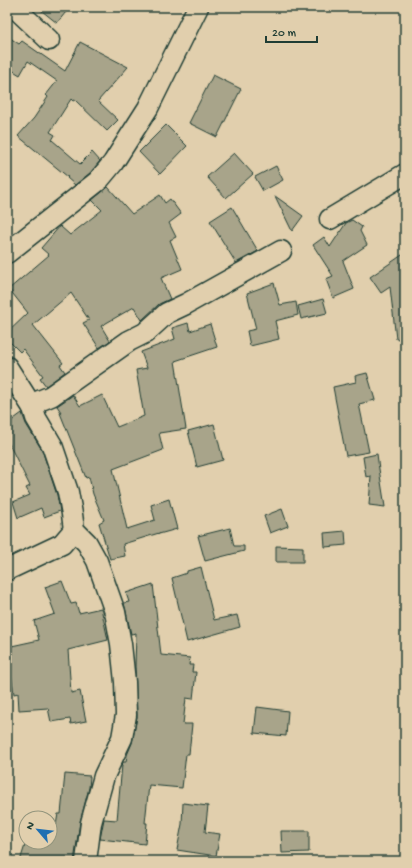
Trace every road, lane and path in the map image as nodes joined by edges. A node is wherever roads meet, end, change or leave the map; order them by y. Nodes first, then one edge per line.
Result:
1 (14, 7) edge
2 (198, 7) edge
3 (49, 40) dead end
4 (405, 174) edge
5 (330, 220) dead end
6 (281, 251) dead end
7 (7, 253) edge
8 (7, 367) edge
9 (33, 408) junction
10 (74, 530) junction
11 (7, 570) edge
12 (86, 861) edge

1 - 3 street
2 - 7 street
4 - 5 street
6 - 9 street
8 - 9 street
9 - 10 street
10 - 11 street
10 - 12 street

